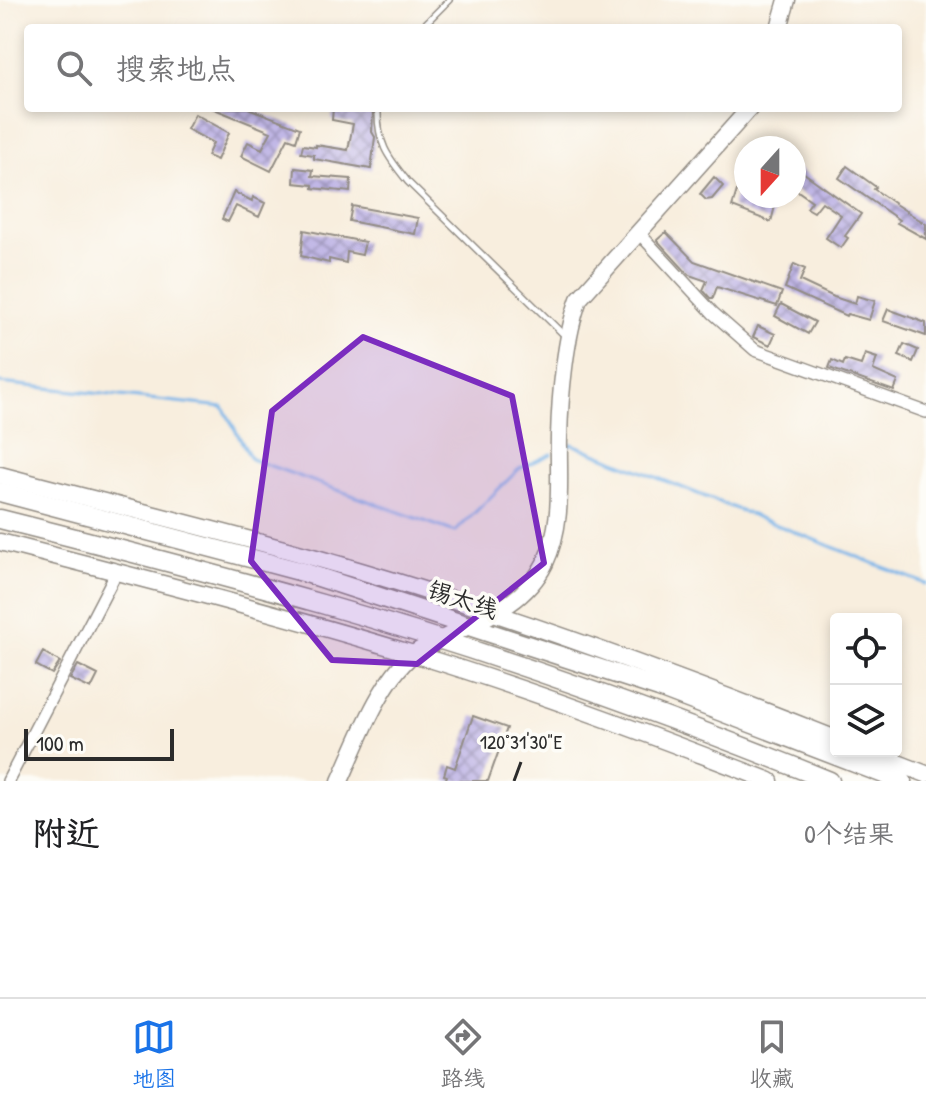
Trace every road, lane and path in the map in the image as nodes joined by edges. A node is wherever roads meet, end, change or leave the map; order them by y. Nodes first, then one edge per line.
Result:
1 (449, 0) edge
2 (787, 0) edge
3 (425, 24) edge
4 (780, 24) edge
5 (378, 112) edge
6 (746, 112) edge
7 (639, 233) junction
8 (568, 338) junction
9 (926, 412) edge
10 (0, 475) edge
11 (0, 492) edge
12 (0, 519) edge
13 (0, 542) edge
14 (117, 571) junction
15 (496, 614) junction
16 (468, 625) junction
17 (438, 640) junction
18 (413, 654) junction
19 (830, 737) edge
20 (882, 757) edge
21 (926, 774) edge
22 (8, 781) edge
23 (340, 781) edge
24 (770, 781) edge
25 (830, 781) edge
26 (902, 781) edge

1 - 3 lane
2 - 4 main road
5 - 8 lane
6 - 7 main road
7 - 8 main road
7 - 9 street
8 - 15 main road
10 - 15 main road
11 - 16 main road, 锡太线
12 - 17 main road, 锡太线
13 - 14 main road
14 - 18 main road
14 - 22 street
15 - 16 main road
15 - 19 main road
16 - 17 main road
16 - 26 main road, 锡太线
17 - 18 main road
17 - 25 main road, 锡太线
18 - 23 main road
18 - 24 main road
20 - 21 main road

